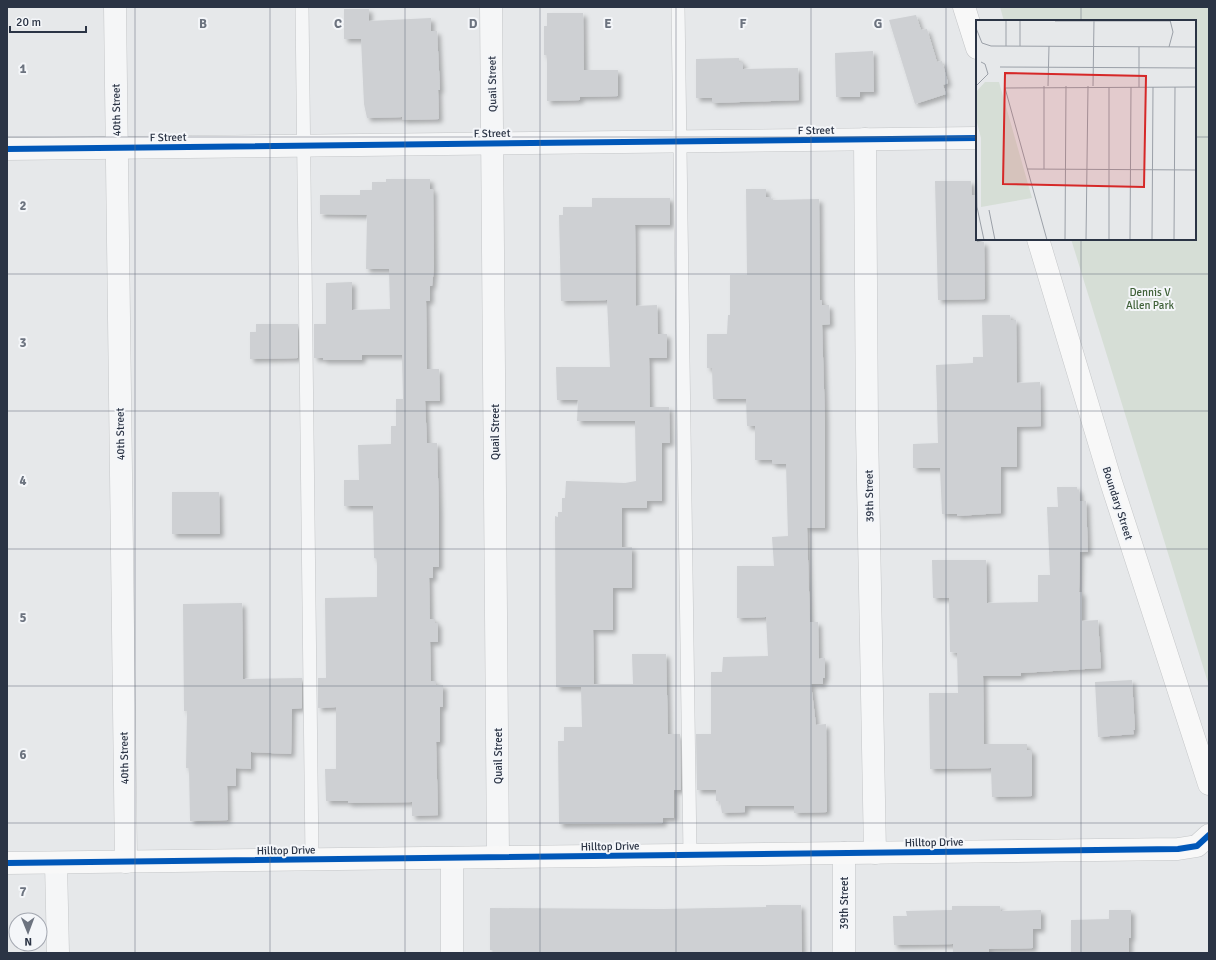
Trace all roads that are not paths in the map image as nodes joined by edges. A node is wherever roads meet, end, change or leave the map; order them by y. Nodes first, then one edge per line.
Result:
1 (115, 7) edge
2 (302, 7) edge
3 (491, 7) edge
4 (678, 7) edge
5 (964, 7) edge
6 (976, 45) edge
7 (976, 138) edge
8 (865, 139) junction
9 (681, 141) junction
10 (492, 143) junction
11 (304, 146) junction
12 (116, 148) junction
13 (7, 149) edge
14 (1038, 240) edge
15 (1207, 774) edge
16 (1209, 835) edge
17 (844, 853) junction
18 (875, 853) junction
19 (690, 855) junction
20 (452, 858) junction
21 (498, 858) junction
22 (312, 860) junction
23 (126, 862) junction
24 (7, 863) edge
25 (56, 863) junction
26 (58, 953) edge
27 (452, 953) edge
28 (844, 953) edge

1 - 12 street, 40th Street
2 - 11 lane
3 - 10 street, Quail Street
4 - 9 lane
5 - 6 street
7 - 8 street, F Street
8 - 9 street, F Street
8 - 18 street, 39th Street
9 - 10 street, F Street
9 - 19 lane
10 - 11 street, F Street
10 - 21 street, Quail Street
11 - 12 street, F Street
11 - 22 lane
12 - 13 street, F Street
12 - 23 street, 40th Street
14 - 15 street, Boundary Street
16 - 18 street, Hilltop Drive
17 - 18 street, Hilltop Drive
17 - 19 street, Hilltop Drive
17 - 28 street, 39th Street
19 - 21 street, Hilltop Drive
20 - 21 street, Hilltop Drive
20 - 22 street, Hilltop Drive
20 - 27 street
22 - 23 street, Hilltop Drive
23 - 25 street, Hilltop Drive
24 - 25 street, Hilltop Drive
25 - 26 street

